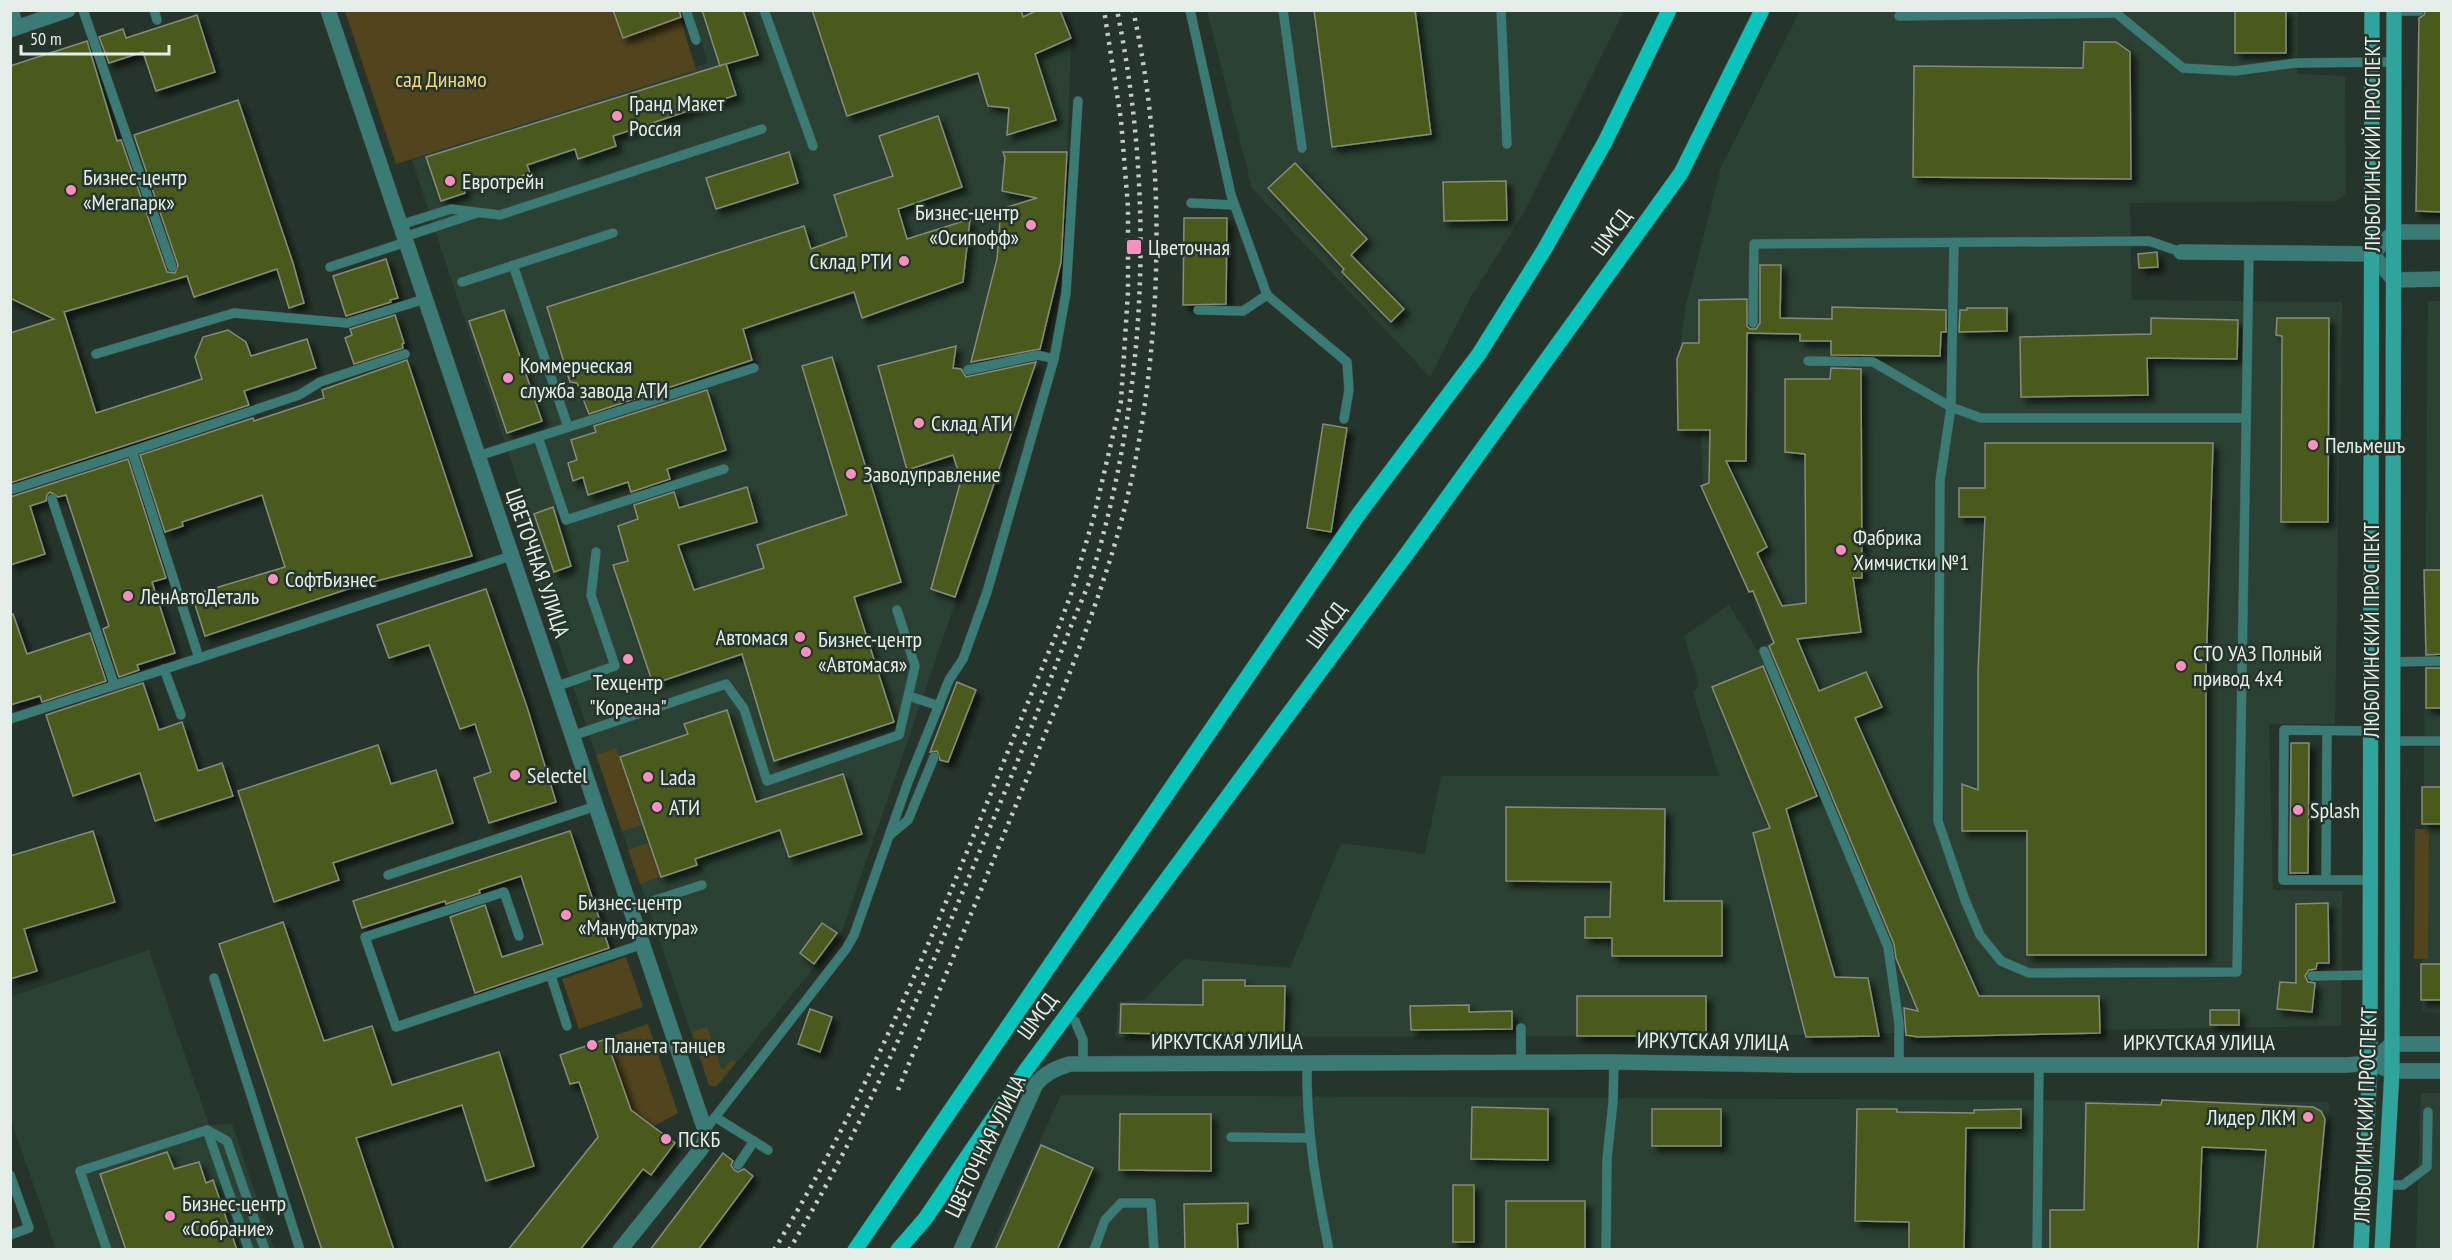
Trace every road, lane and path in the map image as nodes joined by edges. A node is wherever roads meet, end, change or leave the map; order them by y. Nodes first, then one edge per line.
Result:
1 (14, 10) edge
2 (68, 10) edge
3 (83, 10) edge
4 (328, 10) edge
5 (686, 10) edge
6 (764, 10) edge
7 (1190, 10) edge
8 (1283, 10) edge
9 (1501, 10) edge
10 (1669, 10) edge
11 (1762, 10) edge
12 (2372, 10) edge
13 (2394, 11) edge
14 (2419, 11) edge
15 (2116, 12) edge
16 (1899, 15) dead end
17 (15, 28) edge
18 (696, 40) dead end
19 (2372, 62) junction
20 (2394, 62) junction
21 (1078, 101) dead end
22 (762, 129) dead end
23 (1507, 144) dead end
24 (813, 146) dead end
25 (1302, 148) dead end
26 (1191, 203) dead end
27 (1234, 205) junction
28 (2394, 232) junction
29 (2442, 232) edge
30 (613, 233) dead end
31 (404, 235) junction
32 (1954, 243) junction
33 (2181, 252) joint
34 (2249, 252) junction
35 (2372, 254) junction
36 (513, 265) junction
37 (172, 267) dead end
38 (330, 267) dead end
39 (2442, 279) edge
40 (2394, 280) junction
41 (462, 282) dead end
42 (1267, 296) junction
43 (424, 299) junction
44 (1198, 310) dead end
45 (1753, 323) dead end
46 (96, 354) dead end
47 (405, 354) dead end
48 (1054, 358) junction
49 (1808, 362) dead end
50 (754, 368) dead end
51 (968, 370) dead end
52 (1951, 408) junction
53 (2246, 418) junction
54 (1344, 419) dead end
55 (568, 427) junction
56 (538, 437) junction
57 (132, 451) junction
58 (478, 456) junction
59 (724, 469) dead end
60 (10, 490) edge
61 (52, 499) dead end
62 (596, 552) dead end
63 (511, 555) junction
64 (897, 610) dead end
65 (1764, 651) dead end
66 (199, 658) junction
67 (2442, 661) edge
68 (2393, 662) junction
69 (164, 669) junction
70 (114, 684) junction
71 (555, 687) junction
72 (909, 696) junction
73 (939, 706) junction
74 (181, 715) dead end
75 (10, 719) edge
76 (2327, 731) junction
77 (2371, 731) junction
78 (572, 736) junction
79 (2393, 741) junction
80 (2442, 741) edge
81 (934, 757) dead end
82 (596, 806) junction
83 (890, 835) junction
84 (388, 875) dead end
85 (2326, 880) junction
86 (2371, 880) junction
87 (702, 885) dead end
88 (631, 908) junction
89 (519, 936) dead end
90 (643, 944) junction
91 (2370, 975) junction
92 (551, 976) junction
93 (2312, 976) dead end
94 (214, 978) dead end
95 (1075, 1021) dead end
96 (567, 1026) dead end
97 (1521, 1028) dead end
98 (2392, 1044) junction
99 (2442, 1044) edge
100 (1521, 1062) junction
101 (1614, 1062) junction
102 (1306, 1063) junction
103 (2370, 1063) junction
104 (1083, 1064) junction
105 (1899, 1064) junction
106 (2039, 1064) junction
107 (1057, 1067) joint
108 (2392, 1071) junction
109 (2442, 1071) edge
110 (2428, 1112) dead end
111 (716, 1117) junction
112 (207, 1130) junction
113 (705, 1130) junction
114 (1231, 1137) dead end
115 (1309, 1138) junction
116 (754, 1141) junction
117 (768, 1150) dead end
118 (738, 1165) dead end
119 (10, 1174) edge
120 (2386, 1185) junction
121 (10, 1235) edge
122 (107, 1250) edge
123 (249, 1250) edge
124 (265, 1250) edge
125 (300, 1250) edge
126 (620, 1250) edge
127 (855, 1250) edge
128 (898, 1250) edge
129 (961, 1250) edge
130 (1094, 1250) edge
131 (1154, 1250) edge
132 (1329, 1250) edge
133 (1606, 1250) edge
134 (2037, 1250) edge
135 (2361, 1250) edge
136 (2382, 1250) edge

1 - 17 lane
2 - 17 street
3 - 37 lane
4 - 31 street, ЦВЕТОЧНАЯ УЛИЦА
5 - 18 lane
6 - 24 lane
7 - 27 lane
8 - 25 lane
9 - 23 lane
10 - 127 main road, ШМСД
11 - 128 main road, ШМСД
12 - 19 street, ЛЮБОТИНСКИЙ ПРОСПЕКТ
13 - 14 lane
13 - 20 street, ЛЮБОТИНСКИЙ ПРОСПЕКТ
15 - 16 lane
15 - 19 lane
19 - 20 lane
19 - 35 street, ЛЮБОТИНСКИЙ ПРОСПЕКТ
20 - 28 street, ЛЮБОТИНСКИЙ ПРОСПЕКТ
21 - 48 lane
22 - 31 lane
26 - 27 lane
27 - 42 lane
28 - 29 street
28 - 35 street
28 - 40 street, ЛЮБОТИНСКИЙ ПРОСПЕКТ
30 - 36 lane
31 - 38 lane
31 - 43 street, ЦВЕТОЧНАЯ УЛИЦА
32 - 33 lane
32 - 45 lane
32 - 52 lane
33 - 34 street
34 - 35 street
34 - 53 lane
35 - 40 street
35 - 77 street, ЛЮБОТИНСКИЙ ПРОСПЕКТ
36 - 41 lane
36 - 55 lane
39 - 40 street
40 - 68 street, ЛЮБОТИНСКИЙ ПРОСПЕКТ
42 - 44 lane
42 - 54 lane
43 - 46 lane
43 - 58 street, ЦВЕТОЧНАЯ УЛИЦА
47 - 57 lane
48 - 51 lane
48 - 73 lane
49 - 52 lane
50 - 55 lane
52 - 53 lane
52 - 53 lane
55 - 56 lane
56 - 58 lane
56 - 59 lane
57 - 60 lane
57 - 66 lane
58 - 63 street, ЦВЕТОЧНАЯ УЛИЦА
61 - 70 lane
62 - 71 lane
63 - 66 lane
63 - 71 street, ЦВЕТОЧНАЯ УЛИЦА
64 - 72 lane
65 - 105 lane
66 - 69 lane
67 - 68 lane
68 - 79 street, ЛЮБОТИНСКИЙ ПРОСПЕКТ
69 - 70 lane
69 - 74 lane
70 - 75 lane
71 - 78 street, ЦВЕТОЧНАЯ УЛИЦА
72 - 73 lane
72 - 78 lane
73 - 83 lane
76 - 77 lane
76 - 85 lane
76 - 85 lane
77 - 86 street, ЛЮБОТИНСКИЙ ПРОСПЕКТ
78 - 82 street, ЦВЕТОЧНАЯ УЛИЦА
79 - 80 lane
79 - 98 street, ЛЮБОТИНСКИЙ ПРОСПЕКТ
81 - 83 lane
82 - 84 lane
82 - 88 street, ЦВЕТОЧНАЯ УЛИЦА
83 - 111 lane
85 - 86 lane
86 - 91 street, ЛЮБОТИНСКИЙ ПРОСПЕКТ
87 - 88 lane
88 - 90 street, ЦВЕТОЧНАЯ УЛИЦА
89 - 92 lane
90 - 92 lane
90 - 113 street, ЦВЕТОЧНАЯ УЛИЦА
91 - 93 lane
91 - 103 street, ЛЮБОТИНСКИЙ ПРОСПЕКТ
92 - 96 lane
94 - 125 lane
95 - 104 lane
97 - 100 lane
98 - 99 street
98 - 103 street
98 - 108 street, ЛЮБОТИНСКИЙ ПРОСПЕКТ
100 - 101 street, ИРКУТСКАЯ УЛИЦА
100 - 102 street, ИРКУТСКАЯ УЛИЦА
101 - 105 street, ИРКУТСКАЯ УЛИЦА
101 - 133 lane
102 - 104 street, ИРКУТСКАЯ УЛИЦА
102 - 115 lane
103 - 106 street, ИРКУТСКАЯ УЛИЦА
103 - 108 street, ИРКУТСКАЯ УЛИЦА
103 - 135 street, ЛЮБОТИНСКИЙ ПРОСПЕКТ
104 - 107 street, ИРКУТСКАЯ УЛИЦА
105 - 106 street, ИРКУТСКАЯ УЛИЦА
106 - 134 lane
107 - 129 street, ЦВЕТОЧНАЯ УЛИЦА
108 - 109 street, ИРКУТСКАЯ УЛИЦА
108 - 120 street, ЛЮБОТИНСКИЙ ПРОСПЕКТ
110 - 120 lane
111 - 113 lane
111 - 116 lane
112 - 122 lane
112 - 123 lane
112 - 124 lane
113 - 126 street
114 - 115 lane
115 - 132 lane
116 - 117 lane
116 - 118 lane
119 - 121 lane
120 - 136 street, ЛЮБОТИНСКИЙ ПРОСПЕКТ
130 - 131 lane

